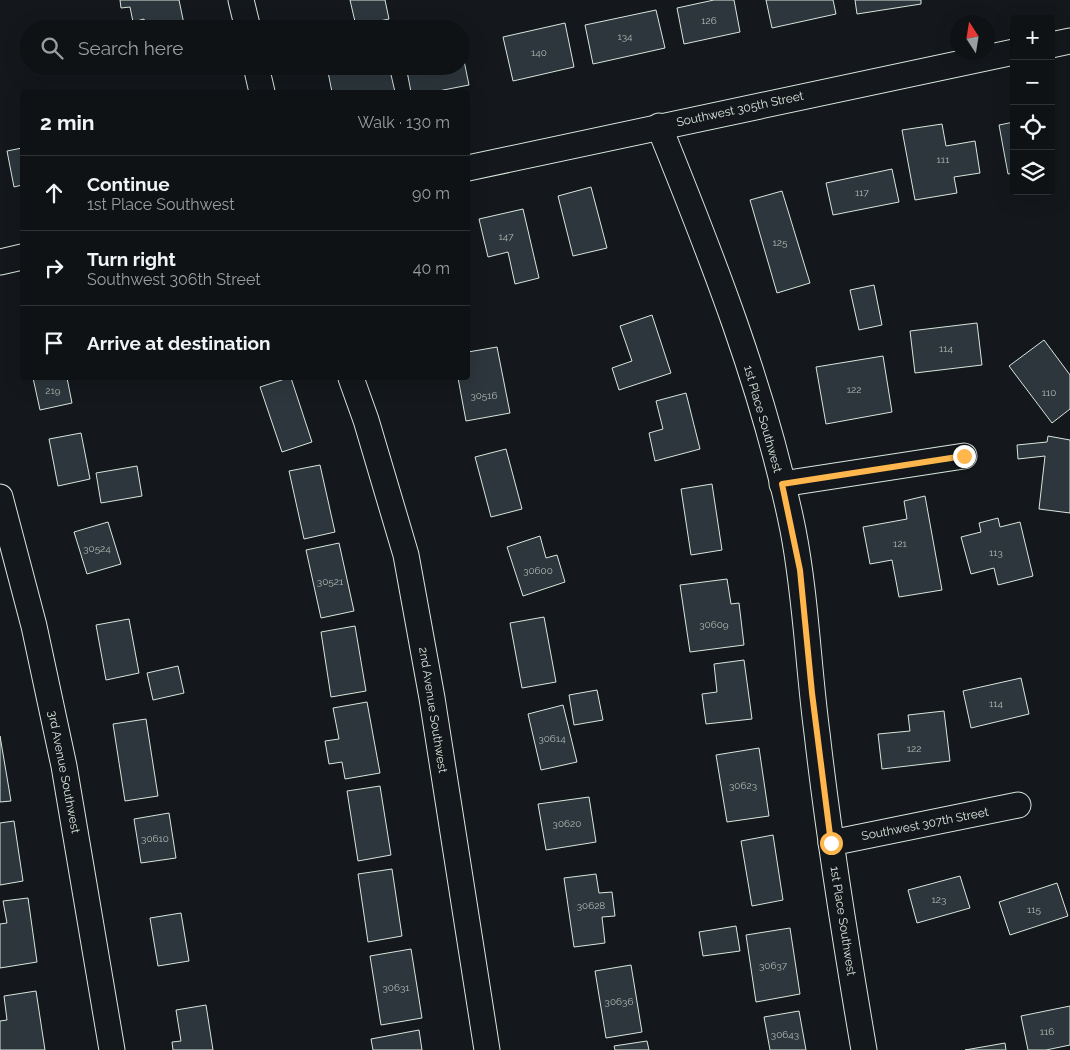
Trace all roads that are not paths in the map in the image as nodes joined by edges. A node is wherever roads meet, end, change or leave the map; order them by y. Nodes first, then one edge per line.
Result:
1 (241, 0) edge
2 (246, 20) edge
3 (1070, 41) edge
4 (1055, 44) edge
5 (1010, 53) edge
6 (258, 75) edge
7 (262, 90) edge
8 (660, 126) junction
9 (470, 168) edge
10 (20, 257) edge
11 (0, 262) edge
12 (352, 380) edge
13 (964, 456) dead end
14 (782, 484) junction
15 (0, 497) edge
16 (1018, 805) dead end
17 (831, 843) junction
18 (112, 1050) edge
19 (487, 1050) edge
20 (864, 1050) edge

1 - 2 street
3 - 4 street
5 - 8 street, Southwest 305th Street
6 - 7 street
8 - 9 street, Southwest 305th Street
8 - 14 street, 1st Place Southwest
10 - 11 street
12 - 19 street, 2nd Avenue Southwest
13 - 14 street
14 - 17 street, 1st Place Southwest
15 - 18 street, 3rd Avenue Southwest
16 - 17 street, Southwest 307th Street
17 - 20 street, 1st Place Southwest

